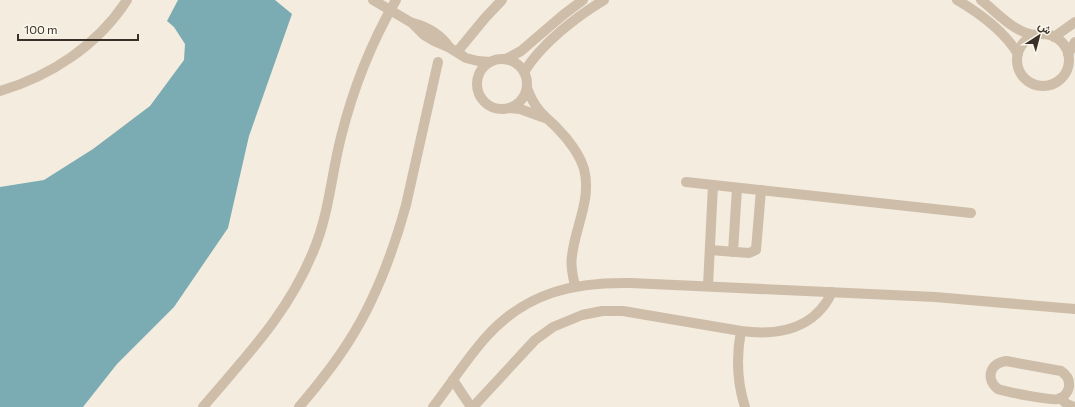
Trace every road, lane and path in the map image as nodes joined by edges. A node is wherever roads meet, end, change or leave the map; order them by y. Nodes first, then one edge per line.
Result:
1 (127, 0) edge
2 (373, 0) edge
3 (396, 0) edge
4 (502, 0) edge
5 (583, 0) edge
6 (604, 0) edge
7 (958, 0) edge
8 (981, 0) edge
9 (390, 10) junction
10 (1075, 22) edge
11 (1037, 35) junction
12 (1054, 37) junction
13 (1075, 42) edge
14 (454, 50) junction
15 (1018, 54) junction
16 (1068, 54) junction
17 (466, 58) junction
18 (506, 59) junction
19 (438, 62) dead end
20 (490, 62) junction
21 (524, 72) junction
22 (477, 80) junction
23 (527, 88) junction
24 (0, 91) edge
25 (509, 108) junction
26 (547, 119) junction
27 (686, 182) dead end
28 (712, 185) junction
29 (737, 188) junction
30 (761, 190) junction
31 (971, 213) dead end
32 (710, 250) junction
33 (733, 252) junction
34 (575, 286) junction
35 (708, 286) junction
36 (832, 292) junction
37 (1075, 309) edge
38 (740, 331) junction
39 (454, 380) junction
40 (1060, 398) junction
41 (203, 407) edge
42 (299, 407) edge
43 (433, 407) edge
44 (472, 407) edge
45 (745, 407) edge
46 (1074, 407) edge

1 - 24 street
2 - 9 street
3 - 9 street
4 - 14 street
5 - 18 street
6 - 21 street
7 - 15 street
8 - 11 street
9 - 14 street
9 - 41 street
10 - 12 street
11 - 12 street
11 - 15 street
12 - 16 street
13 - 16 street
14 - 17 street
15 - 16 street
17 - 20 street
17 - 22 street
18 - 20 street
18 - 21 street
19 - 42 street
20 - 22 street
21 - 23 street
22 - 25 street
23 - 25 street
23 - 26 street
25 - 26 street
26 - 34 street
27 - 28 street
28 - 29 street
28 - 32 street
29 - 30 street
29 - 33 street
30 - 31 street
30 - 33 street
32 - 33 street
32 - 35 street
34 - 35 street
34 - 39 street
35 - 36 street
36 - 37 street
36 - 38 street
38 - 44 street
38 - 45 street
39 - 43 street
39 - 44 street
40 - 40 street
40 - 46 street

